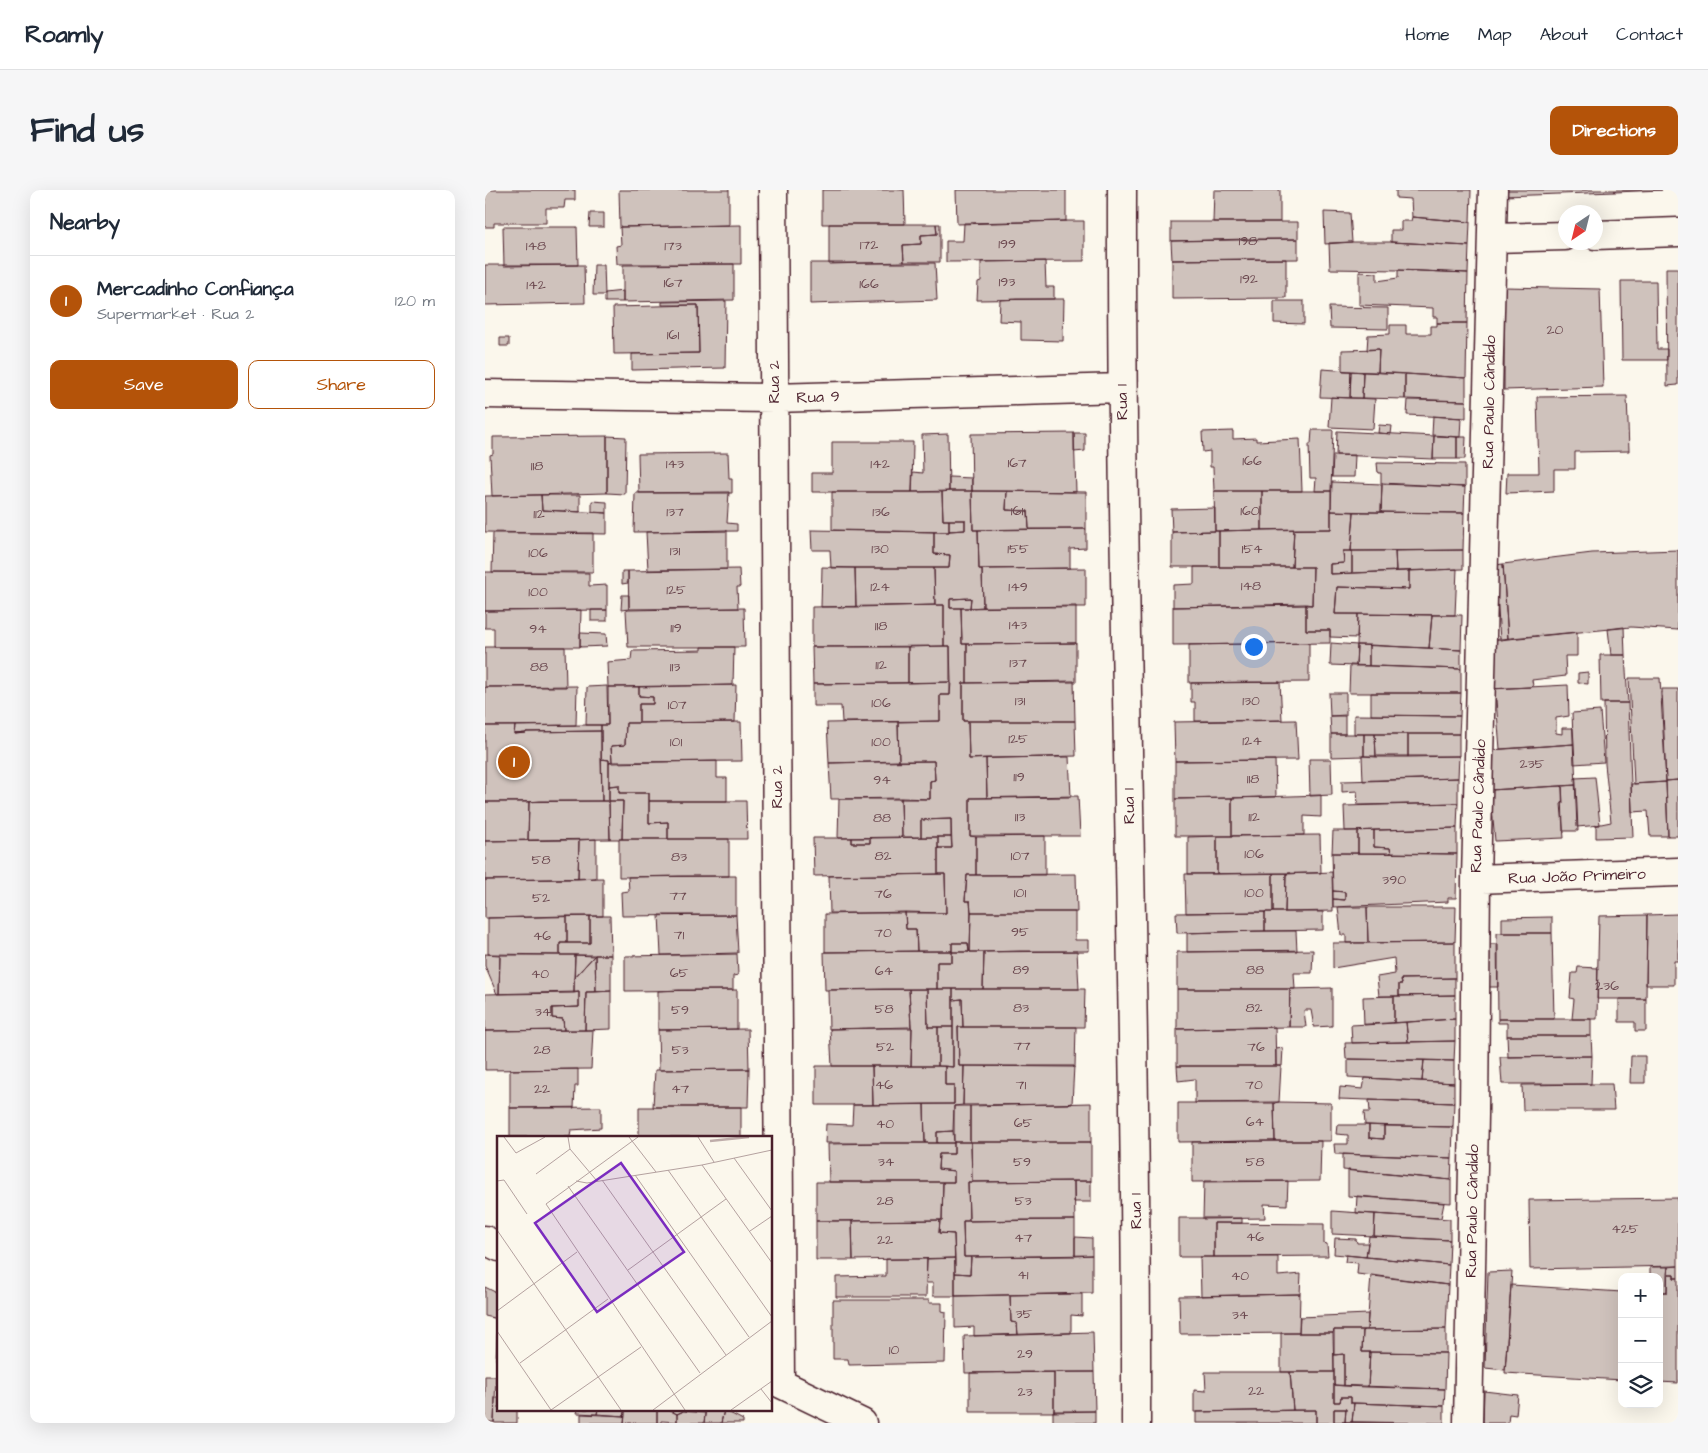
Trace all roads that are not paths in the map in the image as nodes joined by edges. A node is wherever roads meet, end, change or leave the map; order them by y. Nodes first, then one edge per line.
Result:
1 (773, 190) edge
2 (1123, 190) edge
3 (1493, 190) edge
4 (1678, 232) edge
5 (1603, 235) edge
6 (1558, 236) edge
7 (1493, 238) junction
8 (1122, 388) junction
9 (485, 394) edge
10 (775, 398) junction
11 (1678, 872) edge
12 (1476, 880) junction
13 (485, 1240) edge
14 (497, 1246) edge
15 (776, 1381) edge
16 (837, 1417) edge
17 (861, 1423) edge
18 (1136, 1423) edge
19 (1468, 1423) edge

1 - 10 street, Rua 2
2 - 8 street, Rua 1
3 - 7 street, Rua Paulo Cândido
4 - 5 street
6 - 7 street
7 - 12 street, Rua Paulo Cândido
8 - 10 street, Rua 9
8 - 18 street, Rua 1
9 - 10 street, Rua 9
10 - 15 street, Rua 2
11 - 12 street, Rua João Primeiro
12 - 19 street, Rua Paulo Cândido
13 - 14 street
15 - 16 street
16 - 17 street

